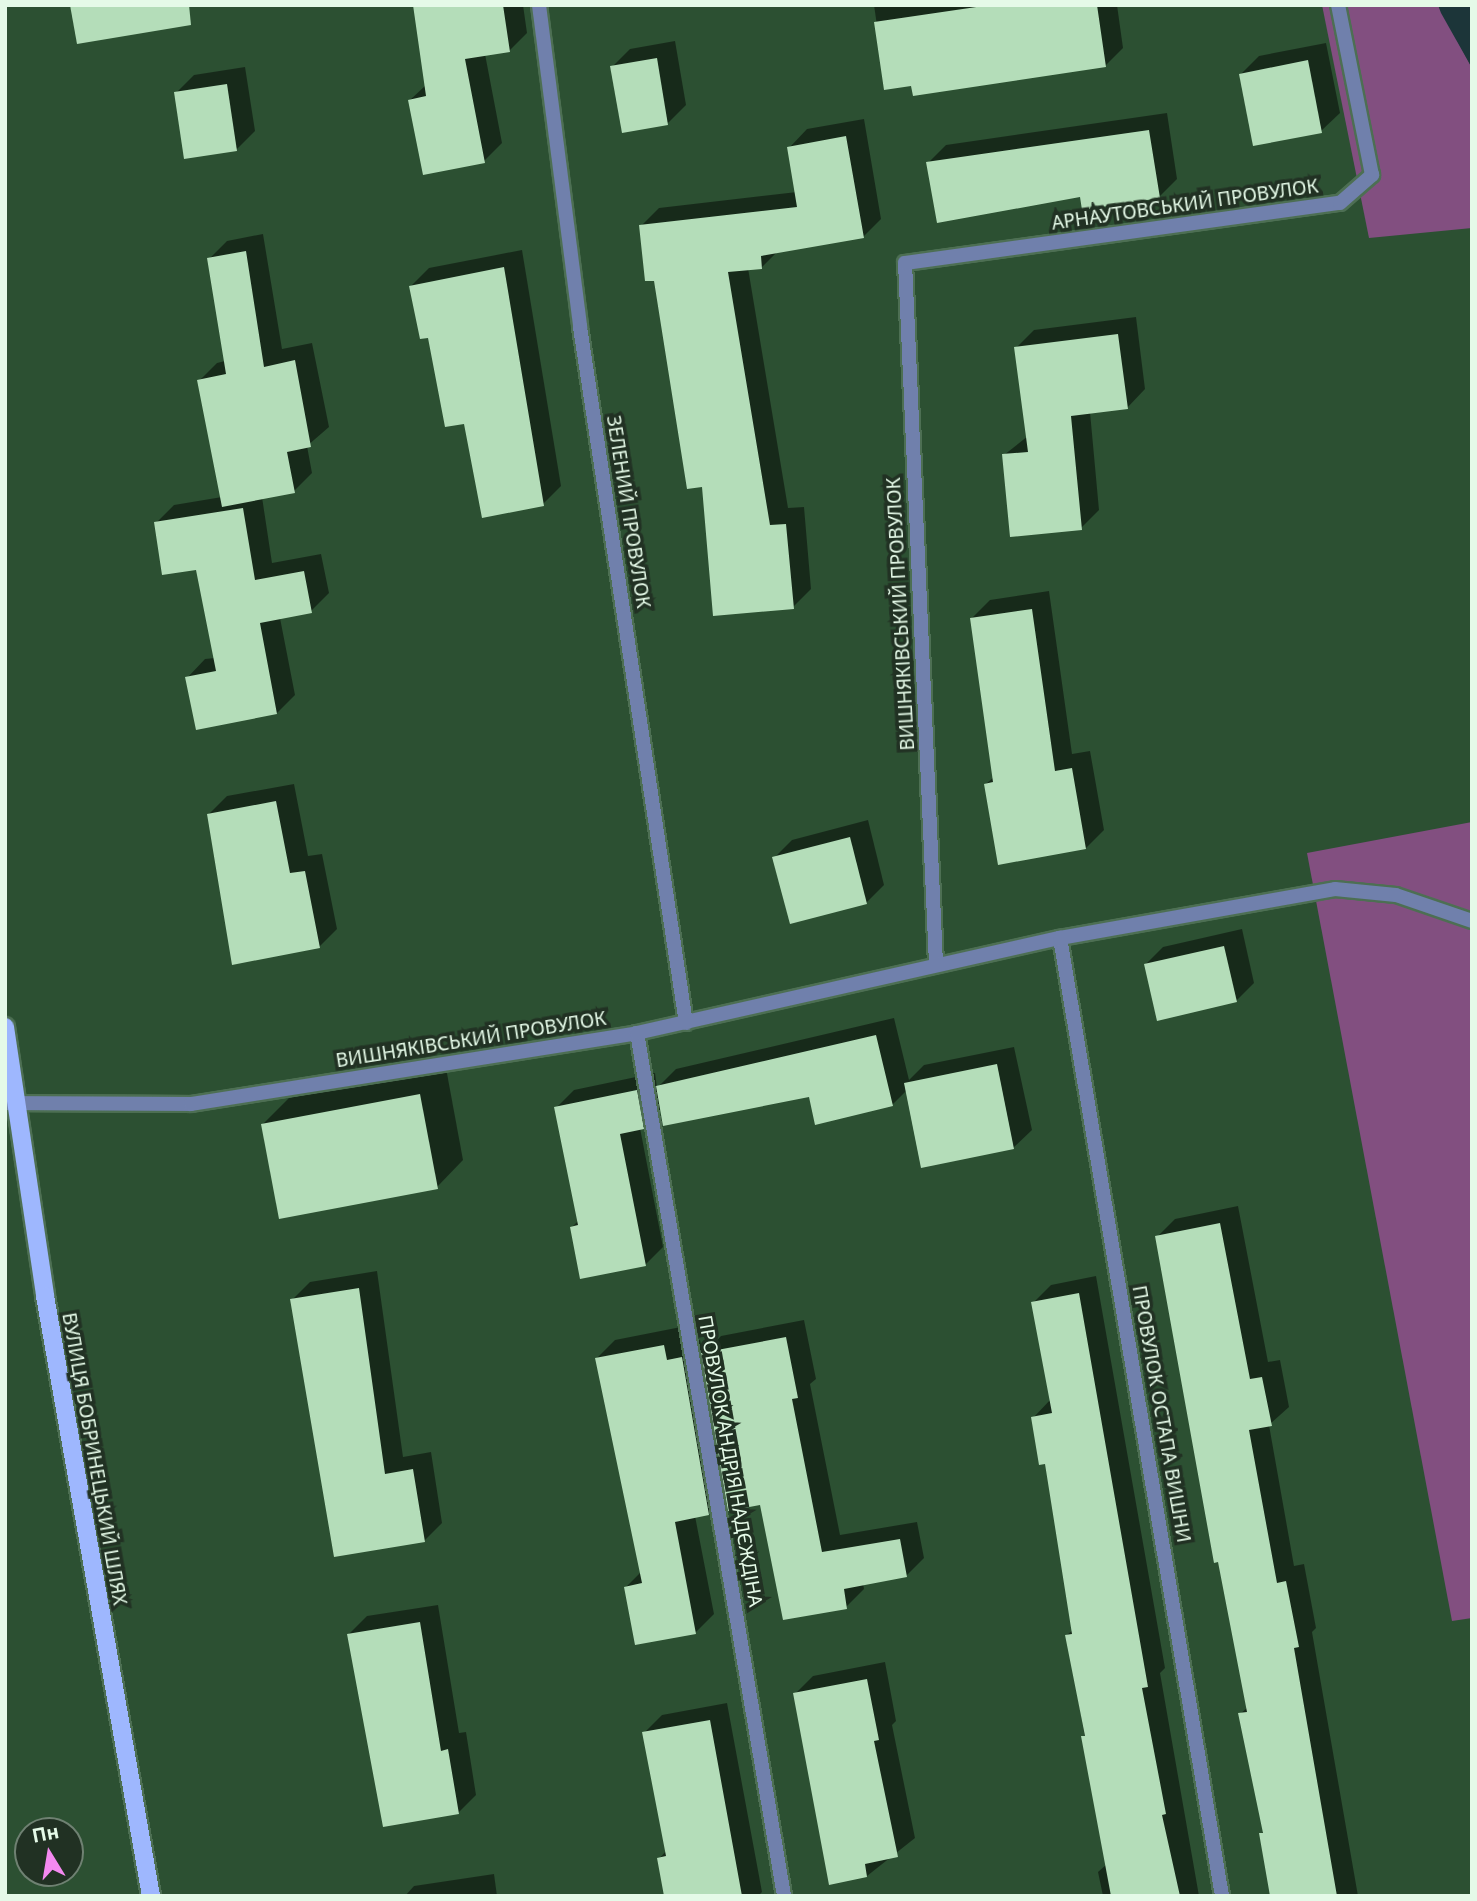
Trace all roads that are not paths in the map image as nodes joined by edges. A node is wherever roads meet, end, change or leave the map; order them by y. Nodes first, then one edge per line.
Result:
1 (539, 5) edge
2 (1338, 5) edge
3 (905, 262) joint
4 (1472, 921) edge
5 (1060, 938) junction
6 (936, 964) junction
7 (685, 1023) junction
8 (5, 1027) edge
9 (637, 1033) junction
10 (11, 1102) edge
11 (151, 1896) edge
12 (784, 1896) edge
13 (1222, 1896) edge

1 - 7 street, ЗЕЛЕНИЙ ПРОВУЛОК
2 - 3 street, АРНАУТОВСЬКИЙ ПРОВУЛОК
3 - 6 street, ВИШНЯКІВСЬКИЙ ПРОВУЛОК
4 - 5 street, ВИШНЯКІВСЬКИЙ ПРОВУЛОК
5 - 6 street, ВИШНЯКІВСЬКИЙ ПРОВУЛОК
5 - 13 street, ПРОВУЛОК ОСТАПА ВИШНИ
6 - 7 street, ВИШНЯКІВСЬКИЙ ПРОВУЛОК
7 - 9 street, ВИШНЯКІВСЬКИЙ ПРОВУЛОК
8 - 10 main road, ВУЛИЦЯ БОБРИНЕЦЬКИЙ ШЛЯХ
9 - 10 street, ВИШНЯКІВСЬКИЙ ПРОВУЛОК
9 - 12 street, ПРОВУЛОК АНДРІЯ НАДЄЖДІНА
10 - 11 main road, ВУЛИЦЯ БОБРИНЕЦЬКИЙ ШЛЯХ

